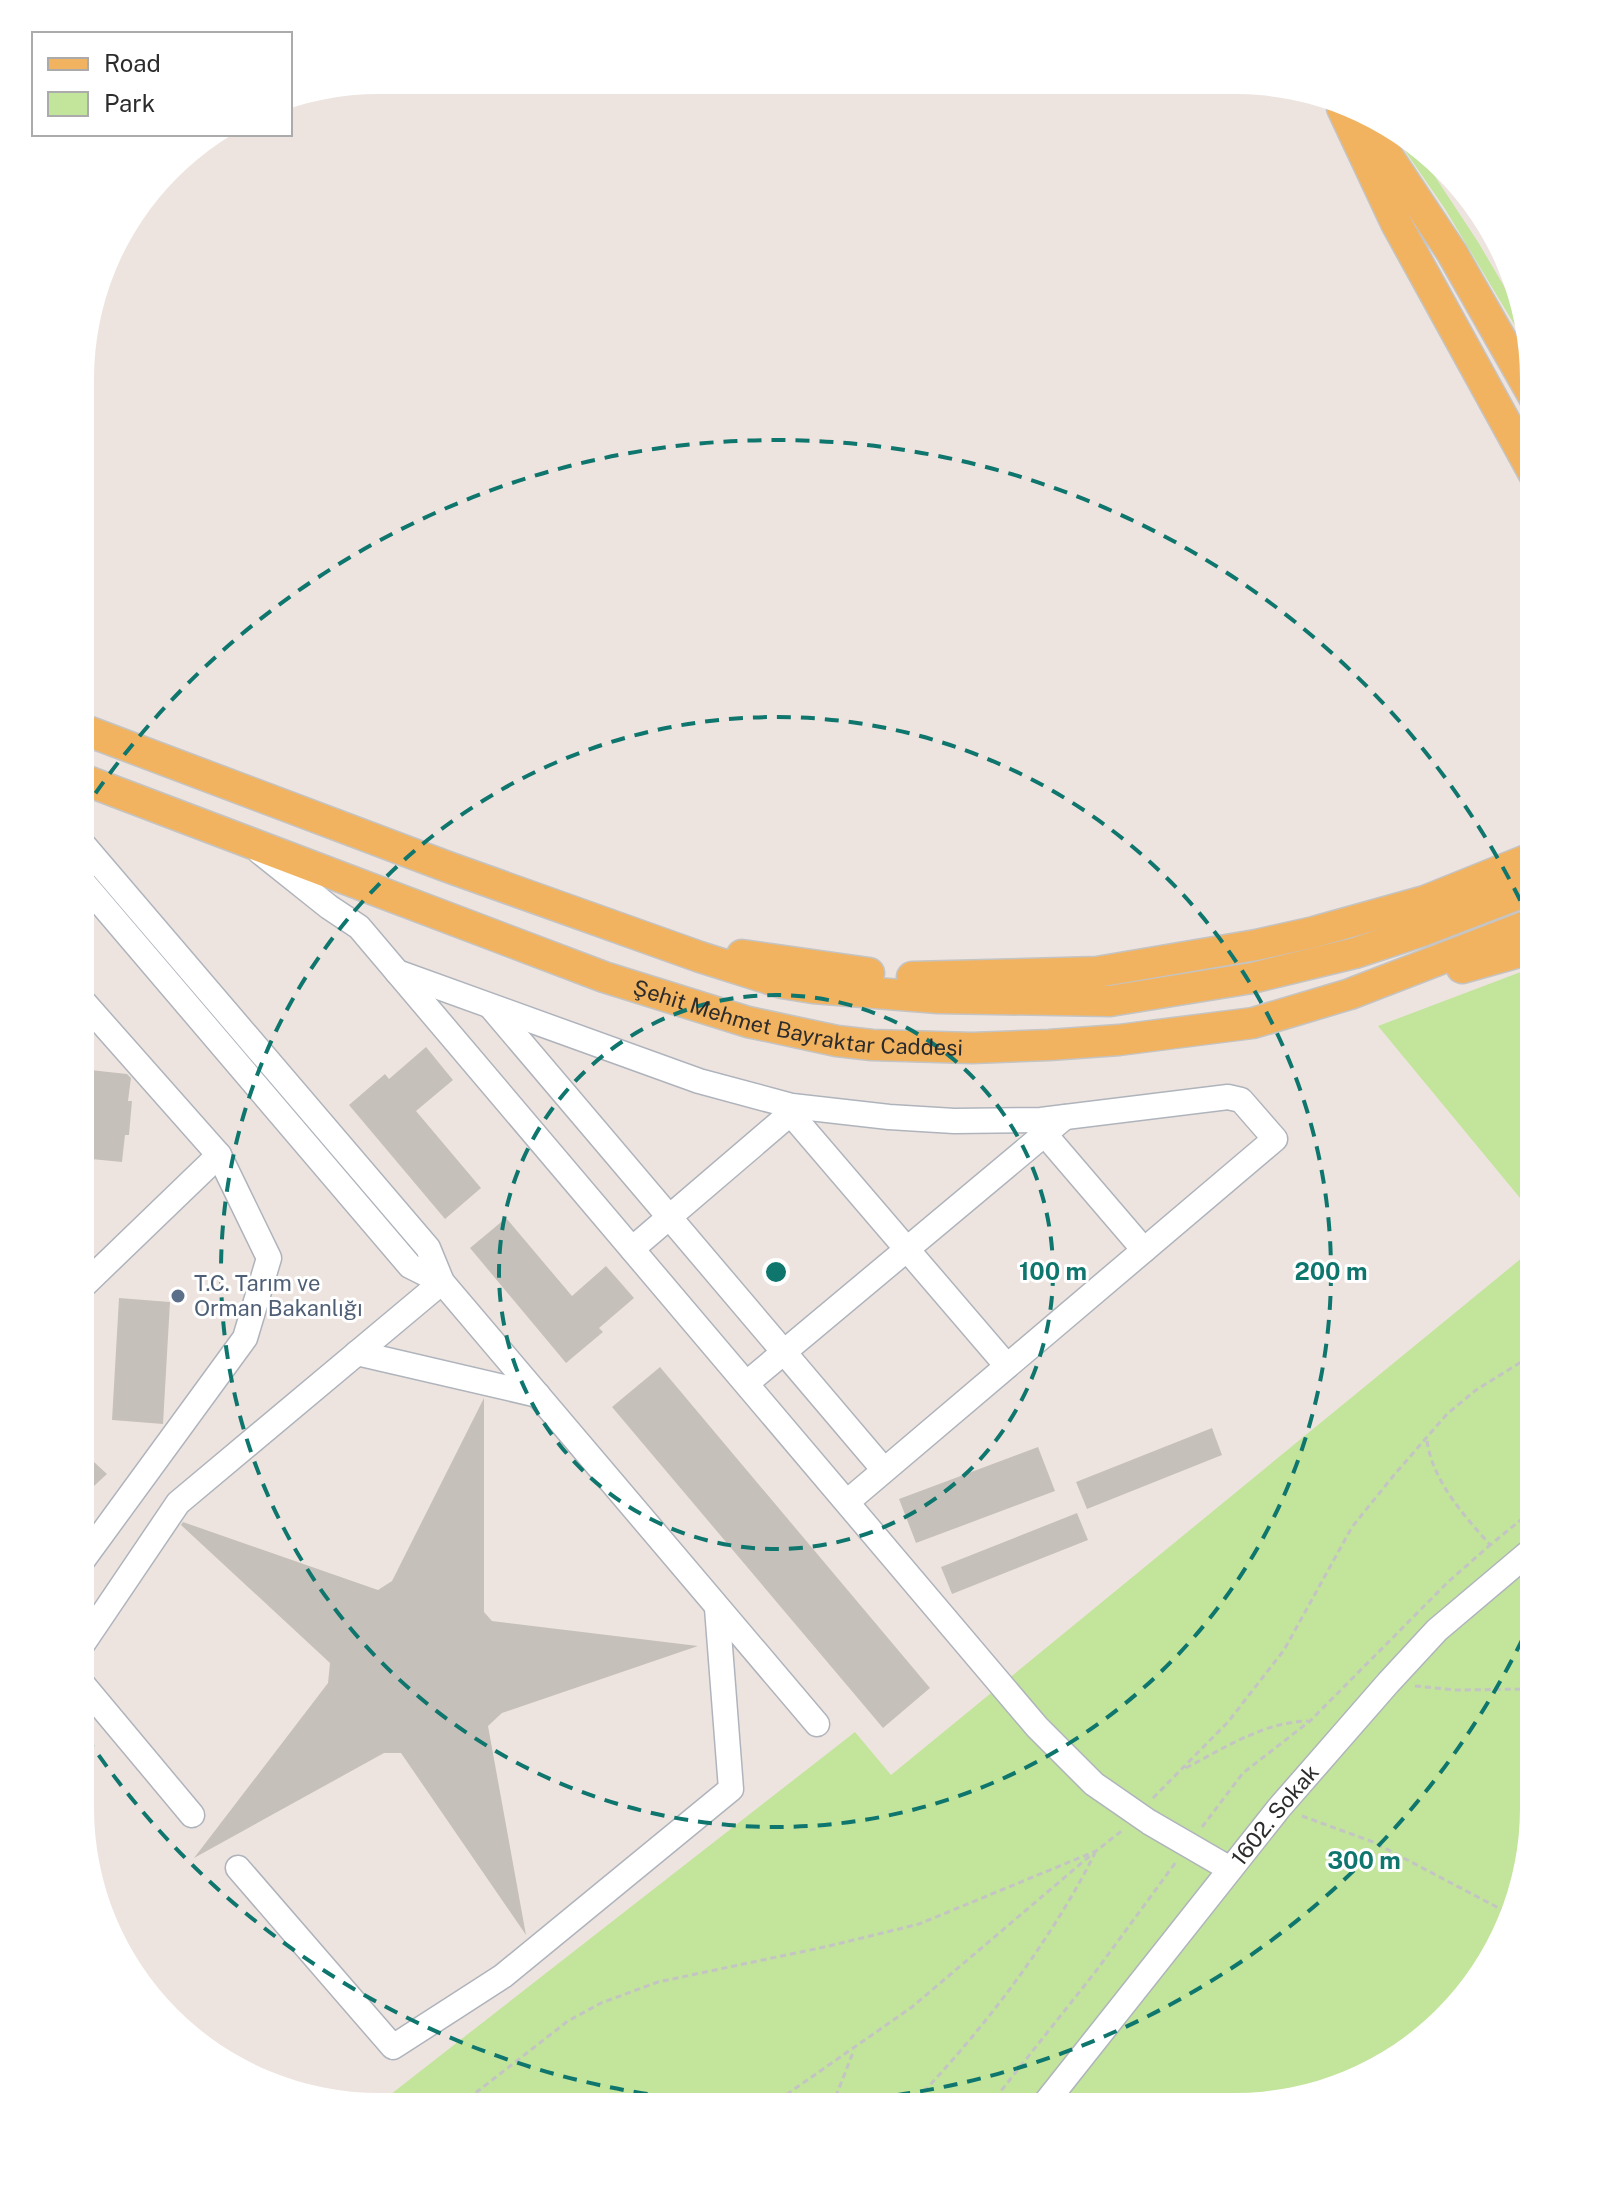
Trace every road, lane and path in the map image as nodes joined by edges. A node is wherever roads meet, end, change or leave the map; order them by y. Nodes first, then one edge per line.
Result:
1 (1346, 117) edge
2 (1368, 127) edge
3 (1520, 372) edge
4 (1520, 449) edge
5 (94, 734) edge
6 (94, 784) edge
7 (248, 843) junction
8 (94, 857) edge
9 (1520, 863) edge
10 (1520, 893) edge
11 (94, 895) edge
12 (1520, 929) edge
13 (1520, 952) edge
14 (700, 957) junction
15 (397, 972) junction
16 (1385, 982) junction
17 (490, 1005) junction
18 (94, 1014) edge
19 (794, 1110) junction
20 (1038, 1127) junction
21 (219, 1155) junction
22 (668, 1218) junction
23 (632, 1249) junction
24 (907, 1249) junction
25 (1144, 1250) junction
26 (94, 1275) edge
27 (442, 1282) junction
28 (783, 1351) junction
29 (357, 1353) junction
30 (1520, 1363) edge
31 (1007, 1366) junction
32 (747, 1383) junction
33 (538, 1395) junction
34 (1427, 1439) junction
35 (884, 1470) junction
36 (847, 1502) junction
37 (1520, 1521) edge
38 (94, 1545) edge
39 (1490, 1545) junction
40 (1520, 1560) edge
41 (717, 1608) junction
42 (94, 1627) edge
43 (1388, 1683) junction
44 (1520, 1689) edge
45 (94, 1698) edge
46 (1310, 1721) junction
47 (817, 1724) dead end
48 (1183, 1770) junction
49 (1279, 1808) junction
50 (192, 1815) dead end
51 (1140, 1816) junction
52 (1188, 1844) junction
53 (1096, 1851) junction
54 (238, 1868) dead end
55 (1230, 1869) junction
56 (1501, 1909) edge
57 (854, 2049) junction
58 (475, 2093) edge
59 (789, 2093) edge
60 (837, 2093) edge
61 (922, 2093) edge
62 (999, 2093) edge
63 (1053, 2093) edge

1 - 4 main road
2 - 3 main road
5 - 14 main road, Şehit Mehmet Bayraktar Caddesi
6 - 7 main road, Şehit Mehmet Bayraktar Caddesi
7 - 15 street
7 - 16 main road, Şehit Mehmet Bayraktar Caddesi
8 - 27 street
9 - 14 main road
10 - 14 main road, Şehit Mehmet Bayraktar Caddesi
11 - 27 street
12 - 16 main road, Şehit Mehmet Bayraktar Caddesi
13 - 16 main road
15 - 17 street
15 - 23 street
17 - 19 street
17 - 22 street
18 - 21 street
19 - 20 street
19 - 22 street
19 - 24 street
20 - 24 street
20 - 25 street
20 - 25 street
21 - 26 street
21 - 38 street
22 - 23 street
22 - 28 street
23 - 32 street
24 - 28 street
24 - 31 street
25 - 31 street
27 - 29 street
27 - 33 street
28 - 32 street
28 - 35 street
29 - 33 street
29 - 42 street
30 - 34 path
31 - 35 street
32 - 36 street
33 - 41 street
34 - 39 path
34 - 48 path
35 - 36 street
36 - 51 street
37 - 39 path
39 - 46 path
40 - 43 street, 1602. Sokak
41 - 47 street
41 - 54 street
43 - 44 path
43 - 49 street, 1602. Sokak
45 - 50 street
46 - 48 path
46 - 52 path
48 - 51 path
49 - 55 street, 1602. Sokak
49 - 56 path
51 - 52 street
51 - 53 path
52 - 55 street
52 - 62 path
53 - 57 path
53 - 58 path
53 - 61 path
55 - 63 street, 1602. Sokak
57 - 59 path
57 - 60 path

